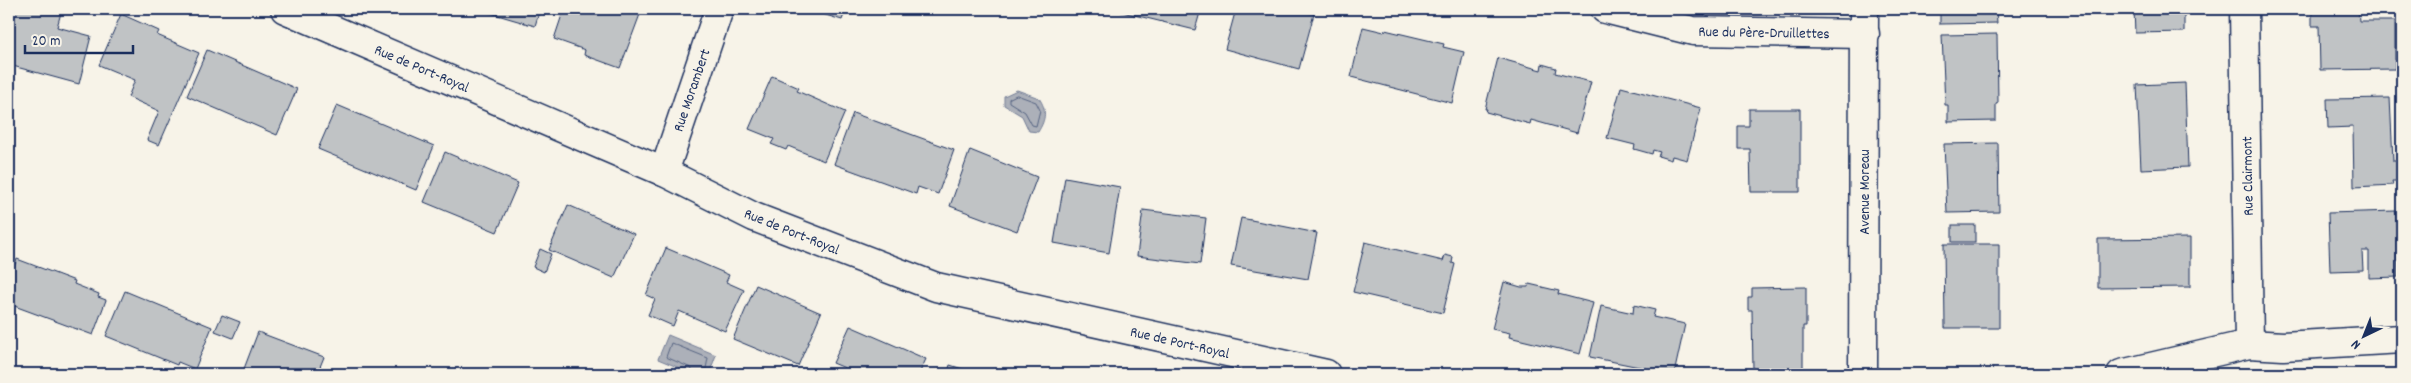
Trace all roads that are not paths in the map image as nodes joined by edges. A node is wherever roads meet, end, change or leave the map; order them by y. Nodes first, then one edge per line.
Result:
1 (285, 9) edge
2 (719, 9) edge
3 (1605, 9) edge
4 (2244, 9) edge
5 (1864, 21) edge
6 (664, 172) junction
7 (2402, 339) edge
8 (2249, 344) junction
9 (1326, 374) edge
10 (1863, 374) edge
11 (2121, 374) edge

1 - 6 street, Rue de Port-Royal
2 - 6 street, Rue Morambert
3 - 5 street, Rue du Père-Druillettes
4 - 8 street, Rue Clairmont
5 - 10 street, Avenue Moreau
6 - 9 street, Rue de Port-Royal
7 - 8 street
8 - 11 street

